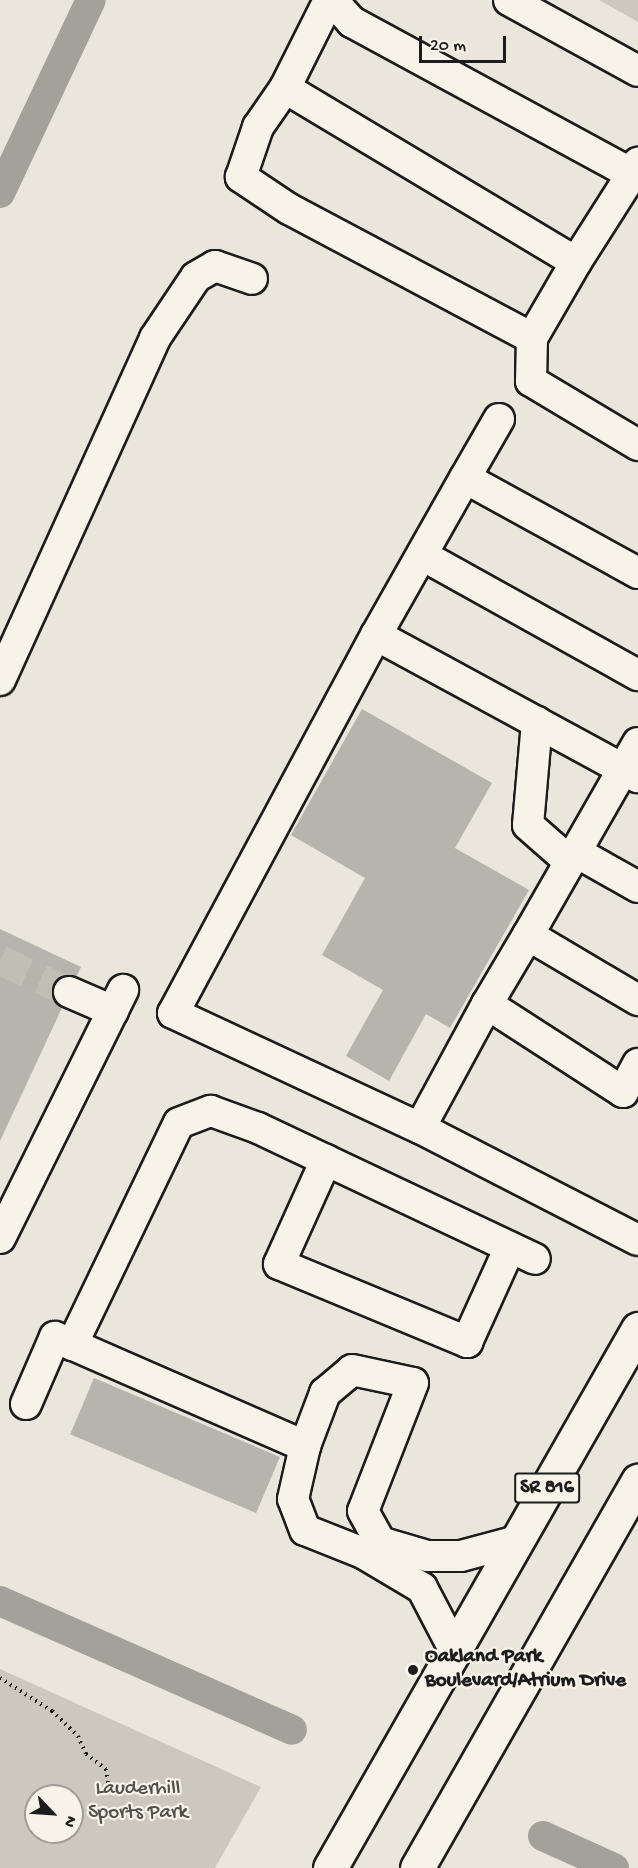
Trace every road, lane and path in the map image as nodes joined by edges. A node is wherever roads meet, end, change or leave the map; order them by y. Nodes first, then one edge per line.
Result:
1 (330, 0) edge
2 (509, 0) edge
3 (638, 71) edge
4 (285, 88) junction
5 (635, 169) edge
6 (576, 262) junction
7 (252, 279) dead end
8 (532, 338) junction
9 (499, 419) dead end
10 (638, 445) edge
11 (465, 478) junction
12 (422, 555) junction
13 (638, 573) edge
14 (376, 635) junction
15 (638, 675) edge
16 (0, 680) edge
17 (537, 722) junction
18 (638, 743) edge
19 (631, 773) edge
20 (573, 857) junction
21 (638, 887) edge
22 (528, 935) junction
23 (69, 992) tunnel mouth
24 (638, 1000) edge
25 (487, 1004) junction
26 (638, 1064) edge
27 (420, 1128) junction
28 (326, 1160) junction
29 (0, 1238) edge
30 (638, 1240) edge
31 (638, 1329) edge
32 (72, 1345) junction
33 (26, 1404) dead end
34 (305, 1446) junction
35 (638, 1481) edge
36 (517, 1541) junction
37 (455, 1651) junction
38 (0, 1678) edge
39 (109, 1788) dead end
40 (330, 1868) edge
41 (417, 1868) edge

1 - 4 lane
1 - 5 lane
2 - 3 lane
4 - 6 lane
4 - 8 lane
5 - 6 lane
6 - 8 lane
7 - 16 lane
8 - 10 lane
9 - 11 lane
11 - 12 lane
11 - 13 lane
12 - 14 lane
12 - 15 lane
14 - 17 lane
14 - 27 lane
17 - 19 lane
17 - 20 lane
18 - 19 lane
19 - 20 lane
20 - 21 lane
20 - 22 lane
22 - 24 lane
22 - 25 lane
23 - 29 lane
25 - 26 lane
25 - 27 lane
27 - 30 lane
28 - 28 lane
28 - 32 lane
31 - 36 main road, SR 816
32 - 33 lane
32 - 34 lane
34 - 36 lane
34 - 37 lane
35 - 41 main road
36 - 37 main road, SR 816
37 - 40 main road, SR 816
38 - 39 path

